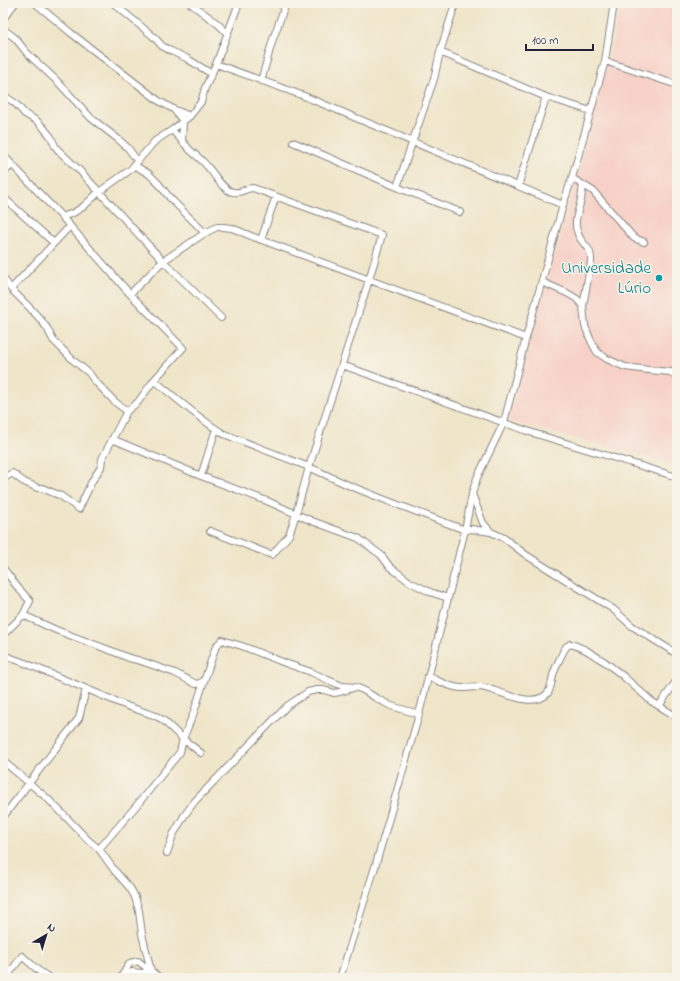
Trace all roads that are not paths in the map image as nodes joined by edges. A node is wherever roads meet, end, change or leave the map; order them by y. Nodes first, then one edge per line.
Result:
1 (15, 3) edge
2 (35, 3) edge
3 (113, 3) edge
4 (190, 3) edge
5 (239, 3) edge
6 (286, 3) edge
7 (455, 3) edge
8 (614, 3) edge
9 (3, 19) edge
10 (3, 29) edge
11 (228, 33) junction
12 (440, 52) junction
13 (604, 61) junction
14 (216, 64) junction
15 (212, 74) junction
16 (261, 81) junction
17 (677, 85) edge
18 (3, 95) edge
19 (546, 97) junction
20 (175, 110) junction
21 (591, 112) junction
22 (190, 116) junction
23 (183, 121) junction
24 (172, 130) junction
25 (182, 140) junction
26 (293, 142) dead end
27 (412, 142) junction
28 (3, 155) edge
29 (139, 160) junction
30 (12, 165) junction
31 (134, 165) junction
32 (3, 173) edge
33 (575, 180) dead end
34 (583, 185) junction
35 (518, 186) junction
36 (397, 187) junction
37 (99, 192) junction
38 (276, 196) junction
39 (3, 197) edge
40 (563, 205) junction
41 (460, 212) dead end
42 (62, 217) junction
43 (70, 226) junction
44 (205, 233) junction
45 (260, 240) junction
46 (644, 242) dead end
47 (54, 243) junction
48 (163, 261) junction
49 (3, 278) edge
50 (369, 280) junction
51 (542, 282) junction
52 (11, 289) junction
53 (130, 294) junction
54 (583, 306) junction
55 (221, 318) dead end
56 (526, 338) junction
57 (342, 365) junction
58 (677, 378) edge
59 (154, 380) junction
60 (127, 411) junction
61 (504, 422) junction
62 (216, 429) junction
63 (112, 438) junction
64 (309, 467) junction
65 (201, 476) junction
66 (677, 477) edge
67 (3, 479) edge
68 (472, 494) junction
69 (296, 514) junction
70 (465, 530) junction
71 (210, 531) dead end
72 (491, 532) junction
73 (3, 568) edge
74 (448, 598) junction
75 (23, 615) junction
76 (3, 635) edge
77 (677, 654) edge
78 (3, 655) edge
79 (428, 676) junction
80 (677, 680) edge
81 (204, 681) junction
82 (356, 687) junction
83 (86, 689) junction
84 (659, 706) junction
85 (419, 714) junction
86 (677, 717) edge
87 (183, 739) junction
88 (201, 753) dead end
89 (3, 761) edge
90 (29, 784) junction
91 (3, 818) edge
92 (99, 849) junction
93 (167, 853) dead end
94 (150, 971) junction
95 (121, 977) edge
96 (6, 978) edge
97 (50, 978) edge
98 (160, 978) edge
99 (340, 978) edge

1 - 9 street
2 - 20 street
3 - 15 street
4 - 11 street
5 - 11 street
6 - 16 street
7 - 12 street
8 - 13 street
10 - 29 street
11 - 14 street
12 - 19 street
12 - 27 street
13 - 17 street
13 - 21 street
14 - 15 street
14 - 16 street
15 - 22 street
16 - 27 street
18 - 37 street
19 - 21 street
19 - 35 street
20 - 22 street
20 - 23 street
21 - 40 street
22 - 23 street
23 - 24 street
23 - 25 street
24 - 25 street
24 - 29 street
25 - 38 street
26 - 36 street
27 - 35 street
27 - 36 street
28 - 30 street
29 - 31 street
30 - 32 street
30 - 42 street
31 - 37 street
31 - 44 street
33 - 34 street
34 - 46 street
34 - 54 street
35 - 40 street
36 - 41 street
37 - 42 street
37 - 48 street
38 - 45 street
38 - 50 street
39 - 47 street
40 - 51 street
42 - 43 street
43 - 47 street
43 - 53 street
44 - 45 street
44 - 48 street
45 - 50 street
47 - 52 street
48 - 53 street
48 - 55 street
49 - 52 street
50 - 56 street
50 - 57 street
51 - 54 street
51 - 56 street
52 - 60 street
53 - 59 street
54 - 58 street
56 - 61 street
57 - 61 street
57 - 64 street
59 - 60 street
59 - 62 street
60 - 63 street
61 - 66 street
61 - 68 street
62 - 64 street
62 - 65 street
63 - 65 street
63 - 67 street
64 - 69 street
64 - 70 street
65 - 69 street
68 - 70 street
68 - 72 street
69 - 71 street
69 - 74 street
70 - 72 street
70 - 74 street
72 - 77 street
73 - 75 street
74 - 79 street
75 - 76 street
75 - 81 street
78 - 83 street
79 - 84 street
79 - 85 street
80 - 84 street
81 - 82 street
81 - 87 street
82 - 85 street
82 - 93 street
83 - 87 street
83 - 90 street
84 - 86 street
85 - 99 street
87 - 88 street
87 - 92 street
89 - 90 street
90 - 91 street
90 - 92 street
92 - 94 street
94 - 95 street
94 - 95 street
94 - 98 street
96 - 97 street

